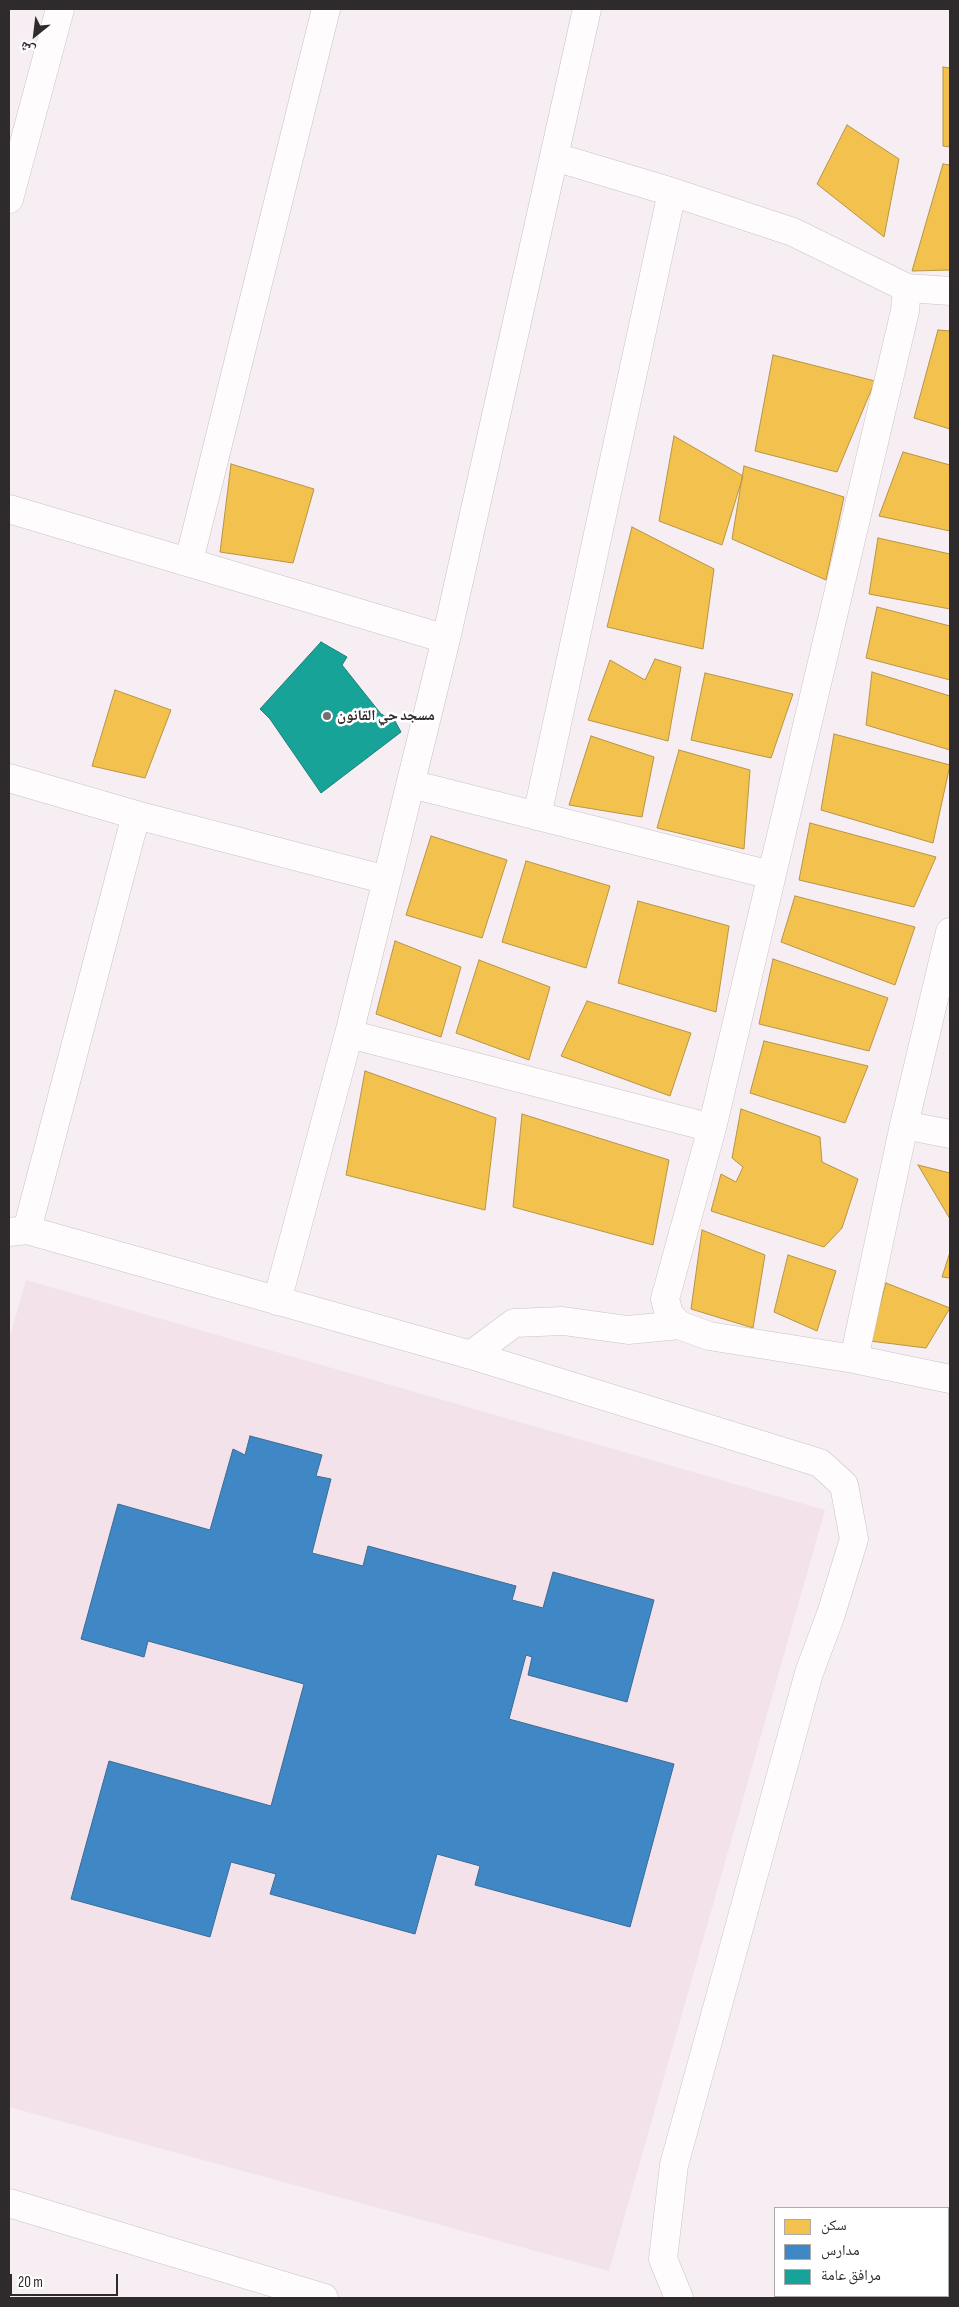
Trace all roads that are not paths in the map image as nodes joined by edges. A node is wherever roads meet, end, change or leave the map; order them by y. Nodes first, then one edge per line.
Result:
1 (60, 9) edge
2 (326, 9) edge
3 (587, 9) edge
4 (555, 157) junction
5 (672, 192) junction
6 (9, 198) edge
7 (907, 288) junction
8 (950, 291) edge
9 (9, 509) edge
10 (189, 560) junction
11 (446, 639) junction
12 (9, 778) edge
13 (411, 784) junction
14 (136, 815) junction
15 (537, 816) junction
16 (771, 875) junction
17 (387, 880) junction
18 (950, 932) edge
19 (349, 1034) junction
20 (904, 1124) junction
21 (712, 1128) junction
22 (950, 1134) edge
23 (18, 1231) edge
24 (277, 1301) junction
25 (679, 1325) junction
26 (471, 1355) junction
27 (854, 1359) junction
28 (950, 1379) edge
29 (9, 2203) edge
30 (324, 2298) edge
31 (679, 2298) edge

1 - 6 street
2 - 10 street
3 - 4 street
4 - 5 street
4 - 11 street
5 - 7 street
5 - 15 street
7 - 8 street
7 - 16 street
9 - 10 street
10 - 11 street
11 - 13 street
12 - 14 street
13 - 15 street
13 - 17 street
14 - 17 street
14 - 23 street
15 - 16 street
16 - 21 street
17 - 19 street
18 - 20 street
19 - 21 street
19 - 24 street
20 - 22 street
20 - 27 street
21 - 25 street
23 - 24 street
24 - 26 street
25 - 26 street
25 - 27 street
26 - 31 street
27 - 28 street
29 - 30 street

